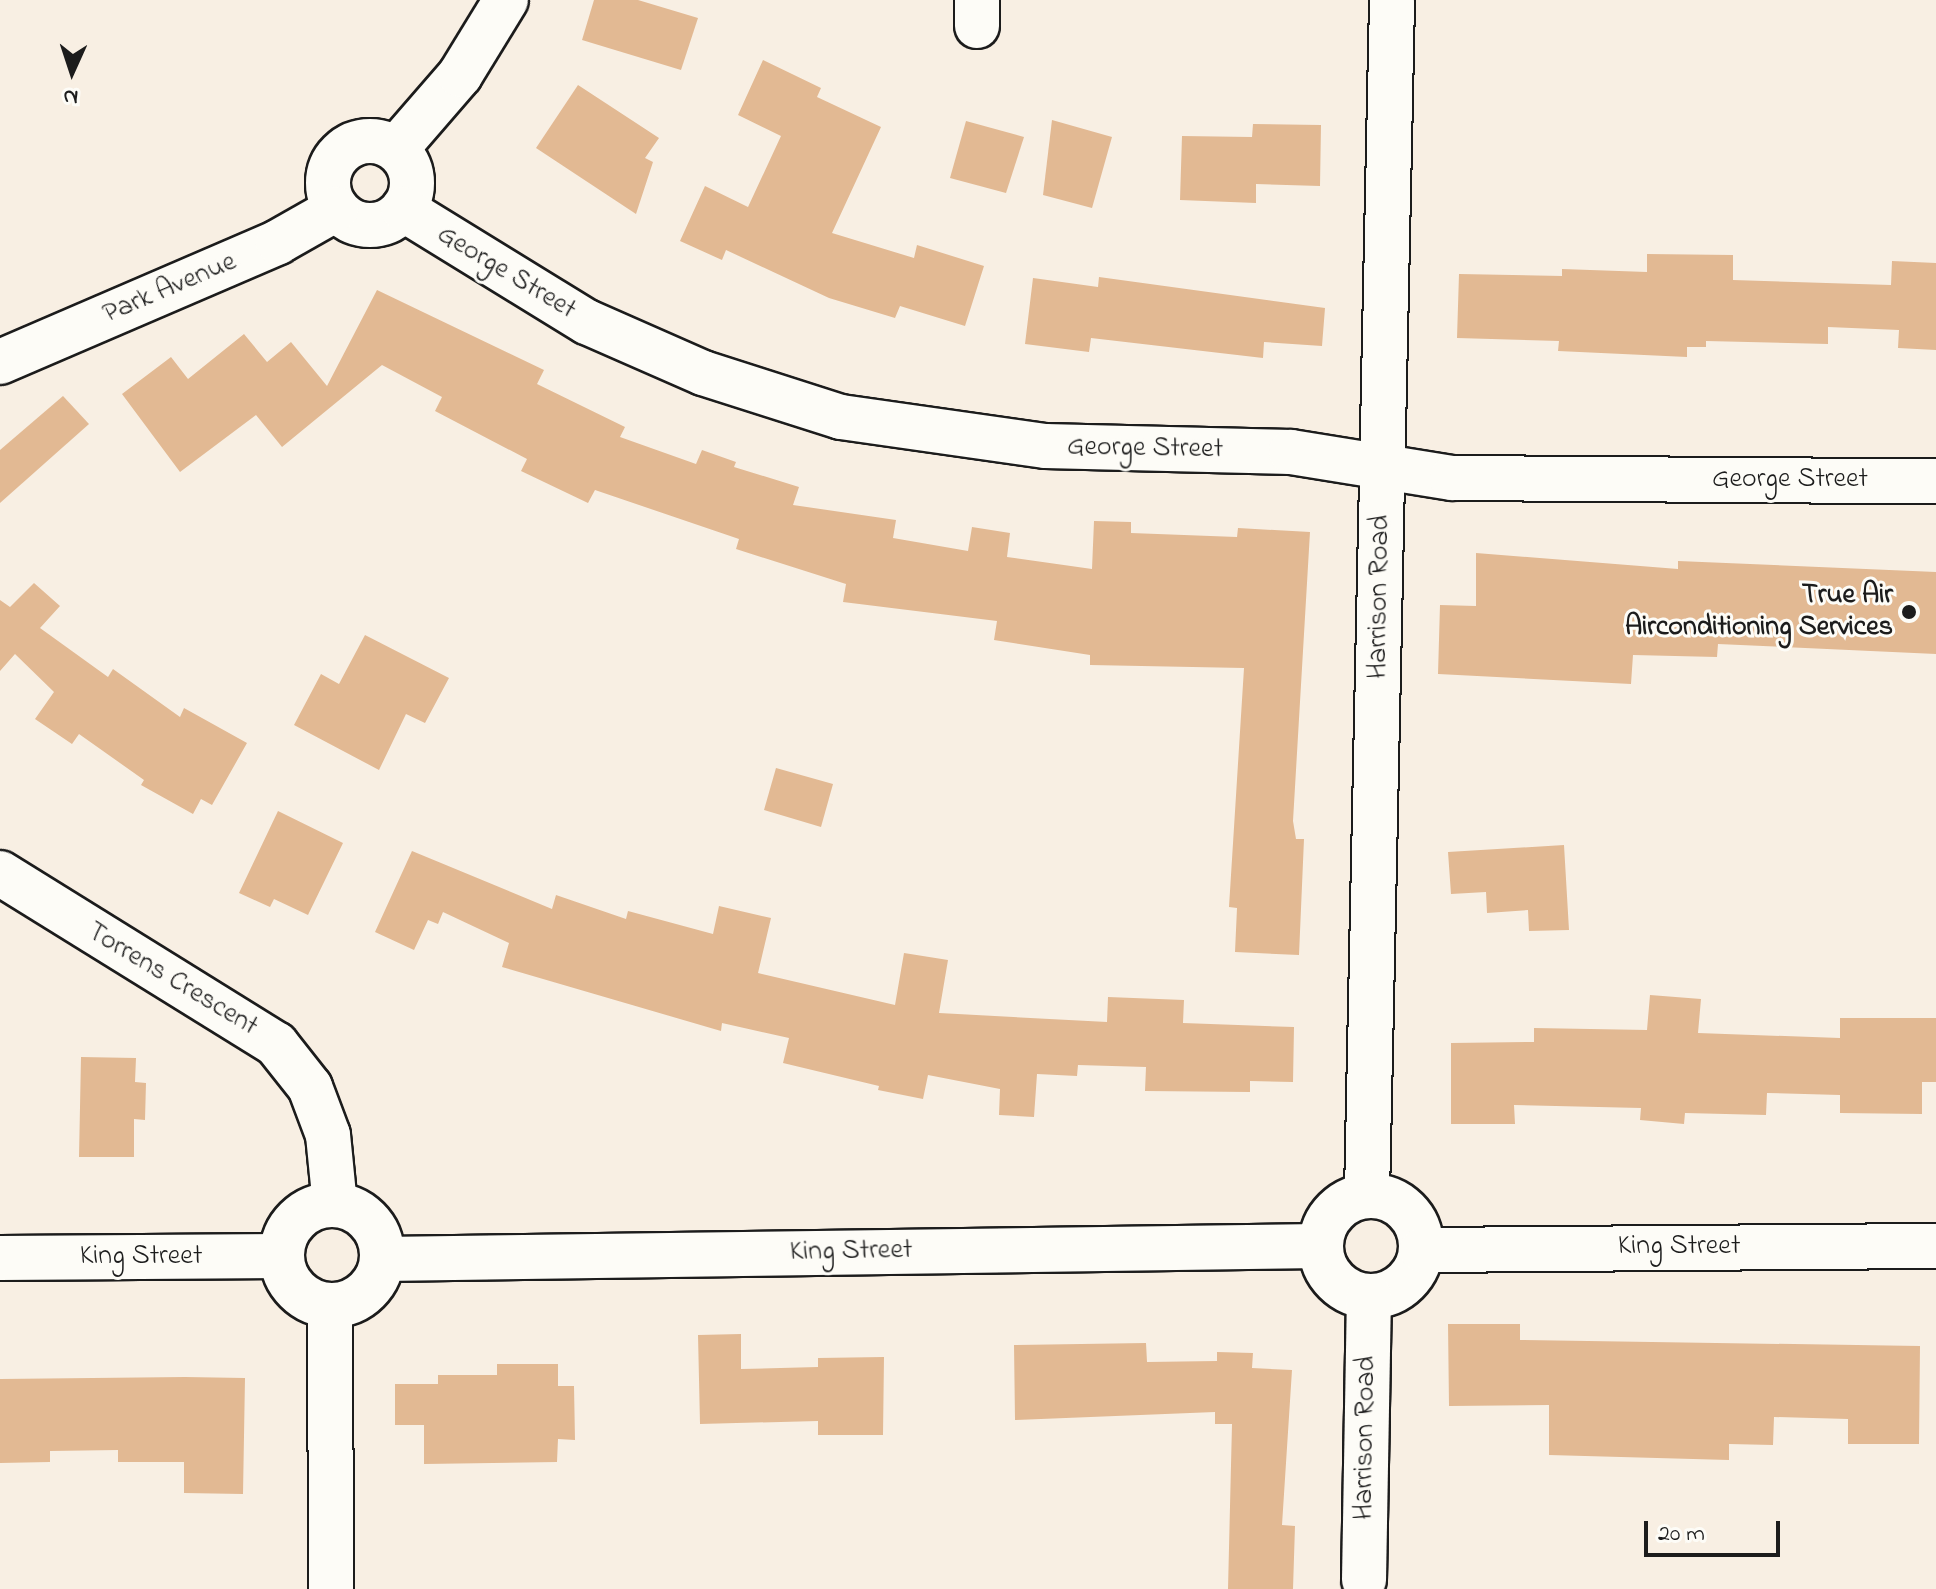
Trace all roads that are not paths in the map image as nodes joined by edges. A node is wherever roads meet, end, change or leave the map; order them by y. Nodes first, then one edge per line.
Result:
1 (506, 0) edge
2 (1392, 0) edge
3 (396, 149) junction
4 (336, 209) junction
5 (403, 209) junction
6 (0, 362) edge
7 (1382, 471) junction
8 (1936, 481) edge
9 (0, 873) edge
10 (1367, 1195) junction
11 (335, 1205) junction
12 (1320, 1246) junction
13 (1936, 1246) edge
14 (1422, 1250) junction
15 (282, 1256) junction
16 (0, 1258) edge
17 (383, 1259) junction
18 (1369, 1296) junction
19 (330, 1306) junction
20 (1364, 1580) dead end
21 (331, 1589) edge

1 - 3 street
2 - 7 street, Harrison Road
3 - 4 street
3 - 5 street
4 - 5 street
4 - 6 street, Park Avenue
5 - 7 street, George Street
7 - 8 street, George Street
7 - 10 street, Harrison Road
9 - 11 street, Torrens Crescent
10 - 12 street
10 - 14 street
11 - 15 street
11 - 17 street
12 - 17 street, King Street
12 - 18 street
13 - 14 street, King Street
14 - 18 street
15 - 16 street, King Street
15 - 19 street
17 - 19 street
18 - 20 street, Harrison Road
19 - 21 street

